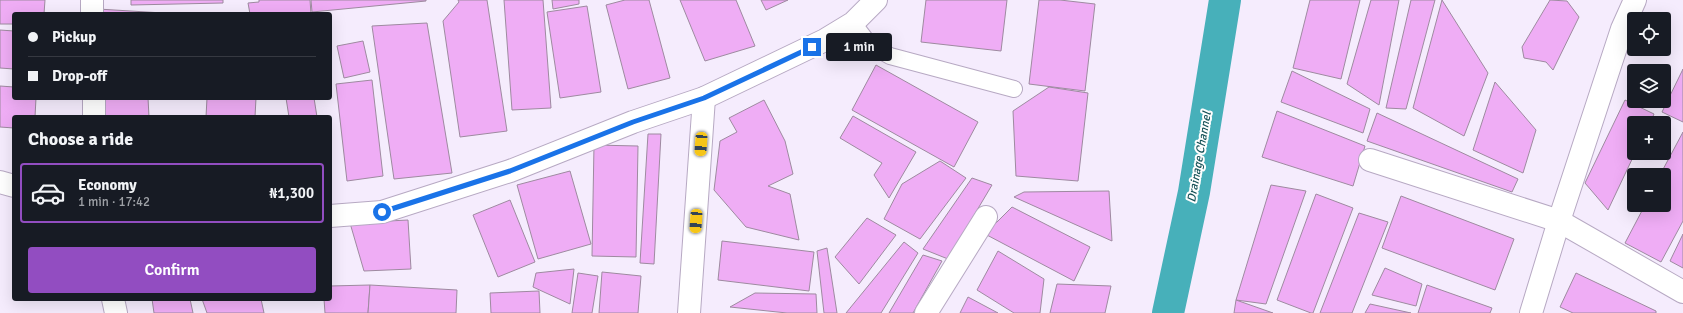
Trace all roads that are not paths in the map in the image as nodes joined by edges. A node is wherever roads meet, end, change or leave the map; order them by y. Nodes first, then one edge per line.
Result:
1 (92, 0) edge
2 (876, 0) edge
3 (1635, 0) edge
4 (92, 12) edge
5 (853, 23) junction
6 (1014, 89) dead end
7 (704, 98) junction
8 (94, 100) edge
9 (94, 115) edge
10 (1370, 160) dead end
11 (0, 182) edge
12 (12, 185) edge
13 (332, 216) edge
14 (986, 217) dead end
15 (1559, 221) junction
16 (1683, 292) edge
17 (113, 301) edge
18 (116, 313) edge
19 (689, 313) edge
20 (926, 313) edge
21 (1531, 313) edge

1 - 4 street
2 - 5 street
3 - 15 street
5 - 6 lane
5 - 7 street
7 - 13 street
7 - 19 street
8 - 9 street
10 - 15 street
11 - 12 street
14 - 20 street
15 - 16 street
15 - 21 street
17 - 18 street

